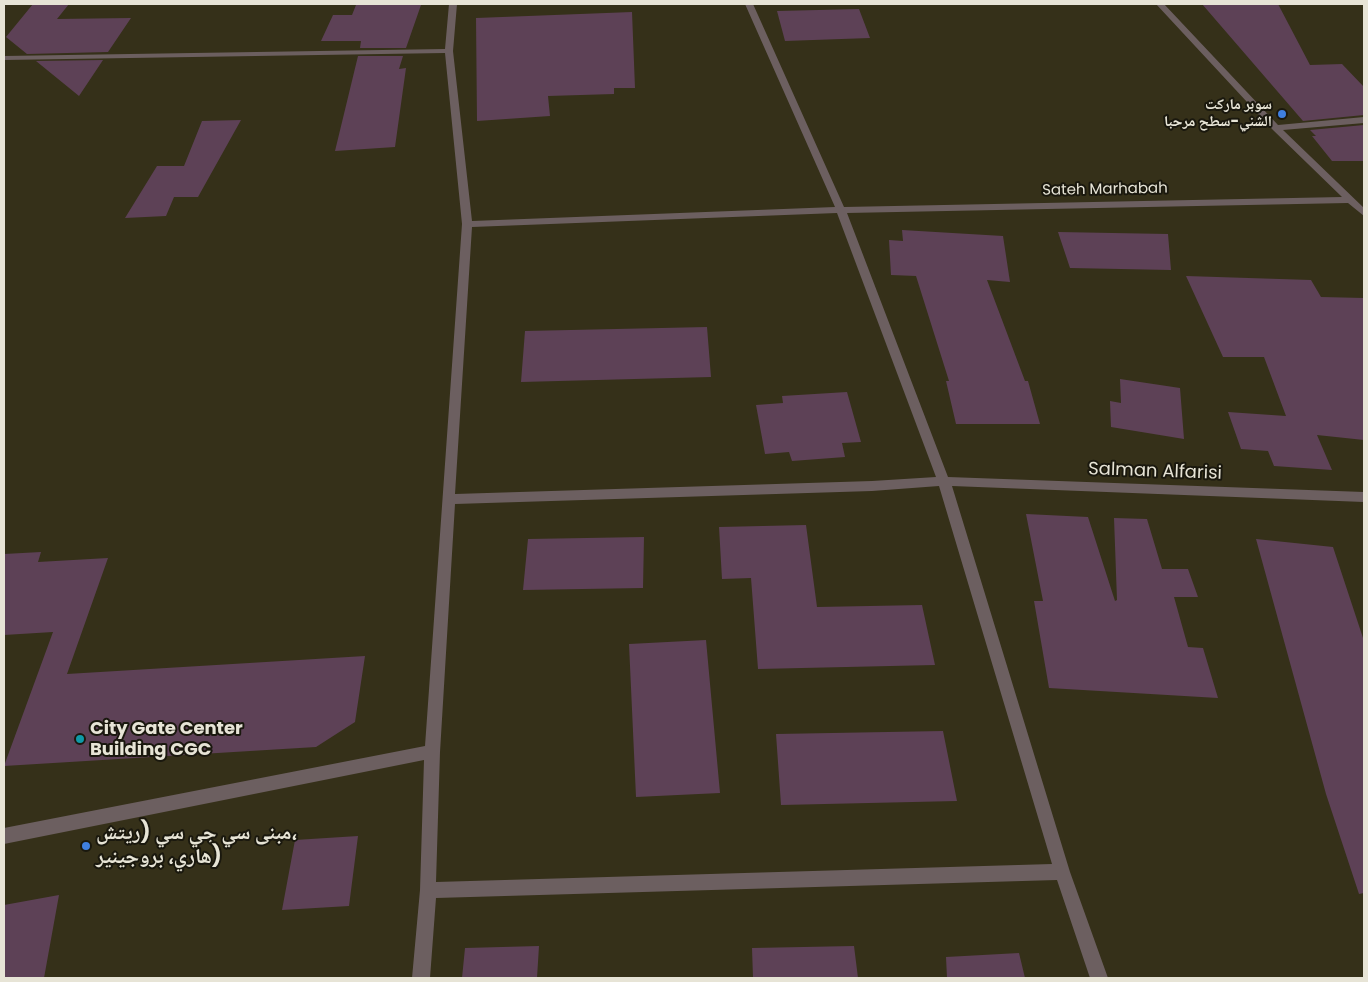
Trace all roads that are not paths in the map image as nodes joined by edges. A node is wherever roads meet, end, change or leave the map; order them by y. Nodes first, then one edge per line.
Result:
1 (453, 4) edge
2 (749, 4) edge
3 (1160, 4) edge
4 (449, 51) junction
5 (4, 58) edge
6 (1364, 120) edge
7 (1276, 128) junction
8 (1350, 200) junction
9 (841, 210) junction
10 (1364, 213) edge
11 (467, 224) junction
12 (944, 481) junction
13 (1364, 497) edge
14 (448, 500) junction
15 (432, 752) junction
16 (4, 836) edge
17 (1062, 872) junction
18 (428, 890) junction
19 (422, 978) edge
20 (1099, 978) edge

1 - 4 street
2 - 9 street
3 - 7 street
4 - 5 street
4 - 11 street
6 - 7 street
7 - 8 street
8 - 9 street, Sateh Marhabah
8 - 10 street
9 - 11 street, Sateh Marhabah
9 - 12 street
11 - 14 street
12 - 13 street, Salman Alfarisi
12 - 14 street, Salman Alfarisi
12 - 17 street
14 - 15 street
15 - 16 street
15 - 18 street
17 - 18 street
17 - 20 street
18 - 19 street

